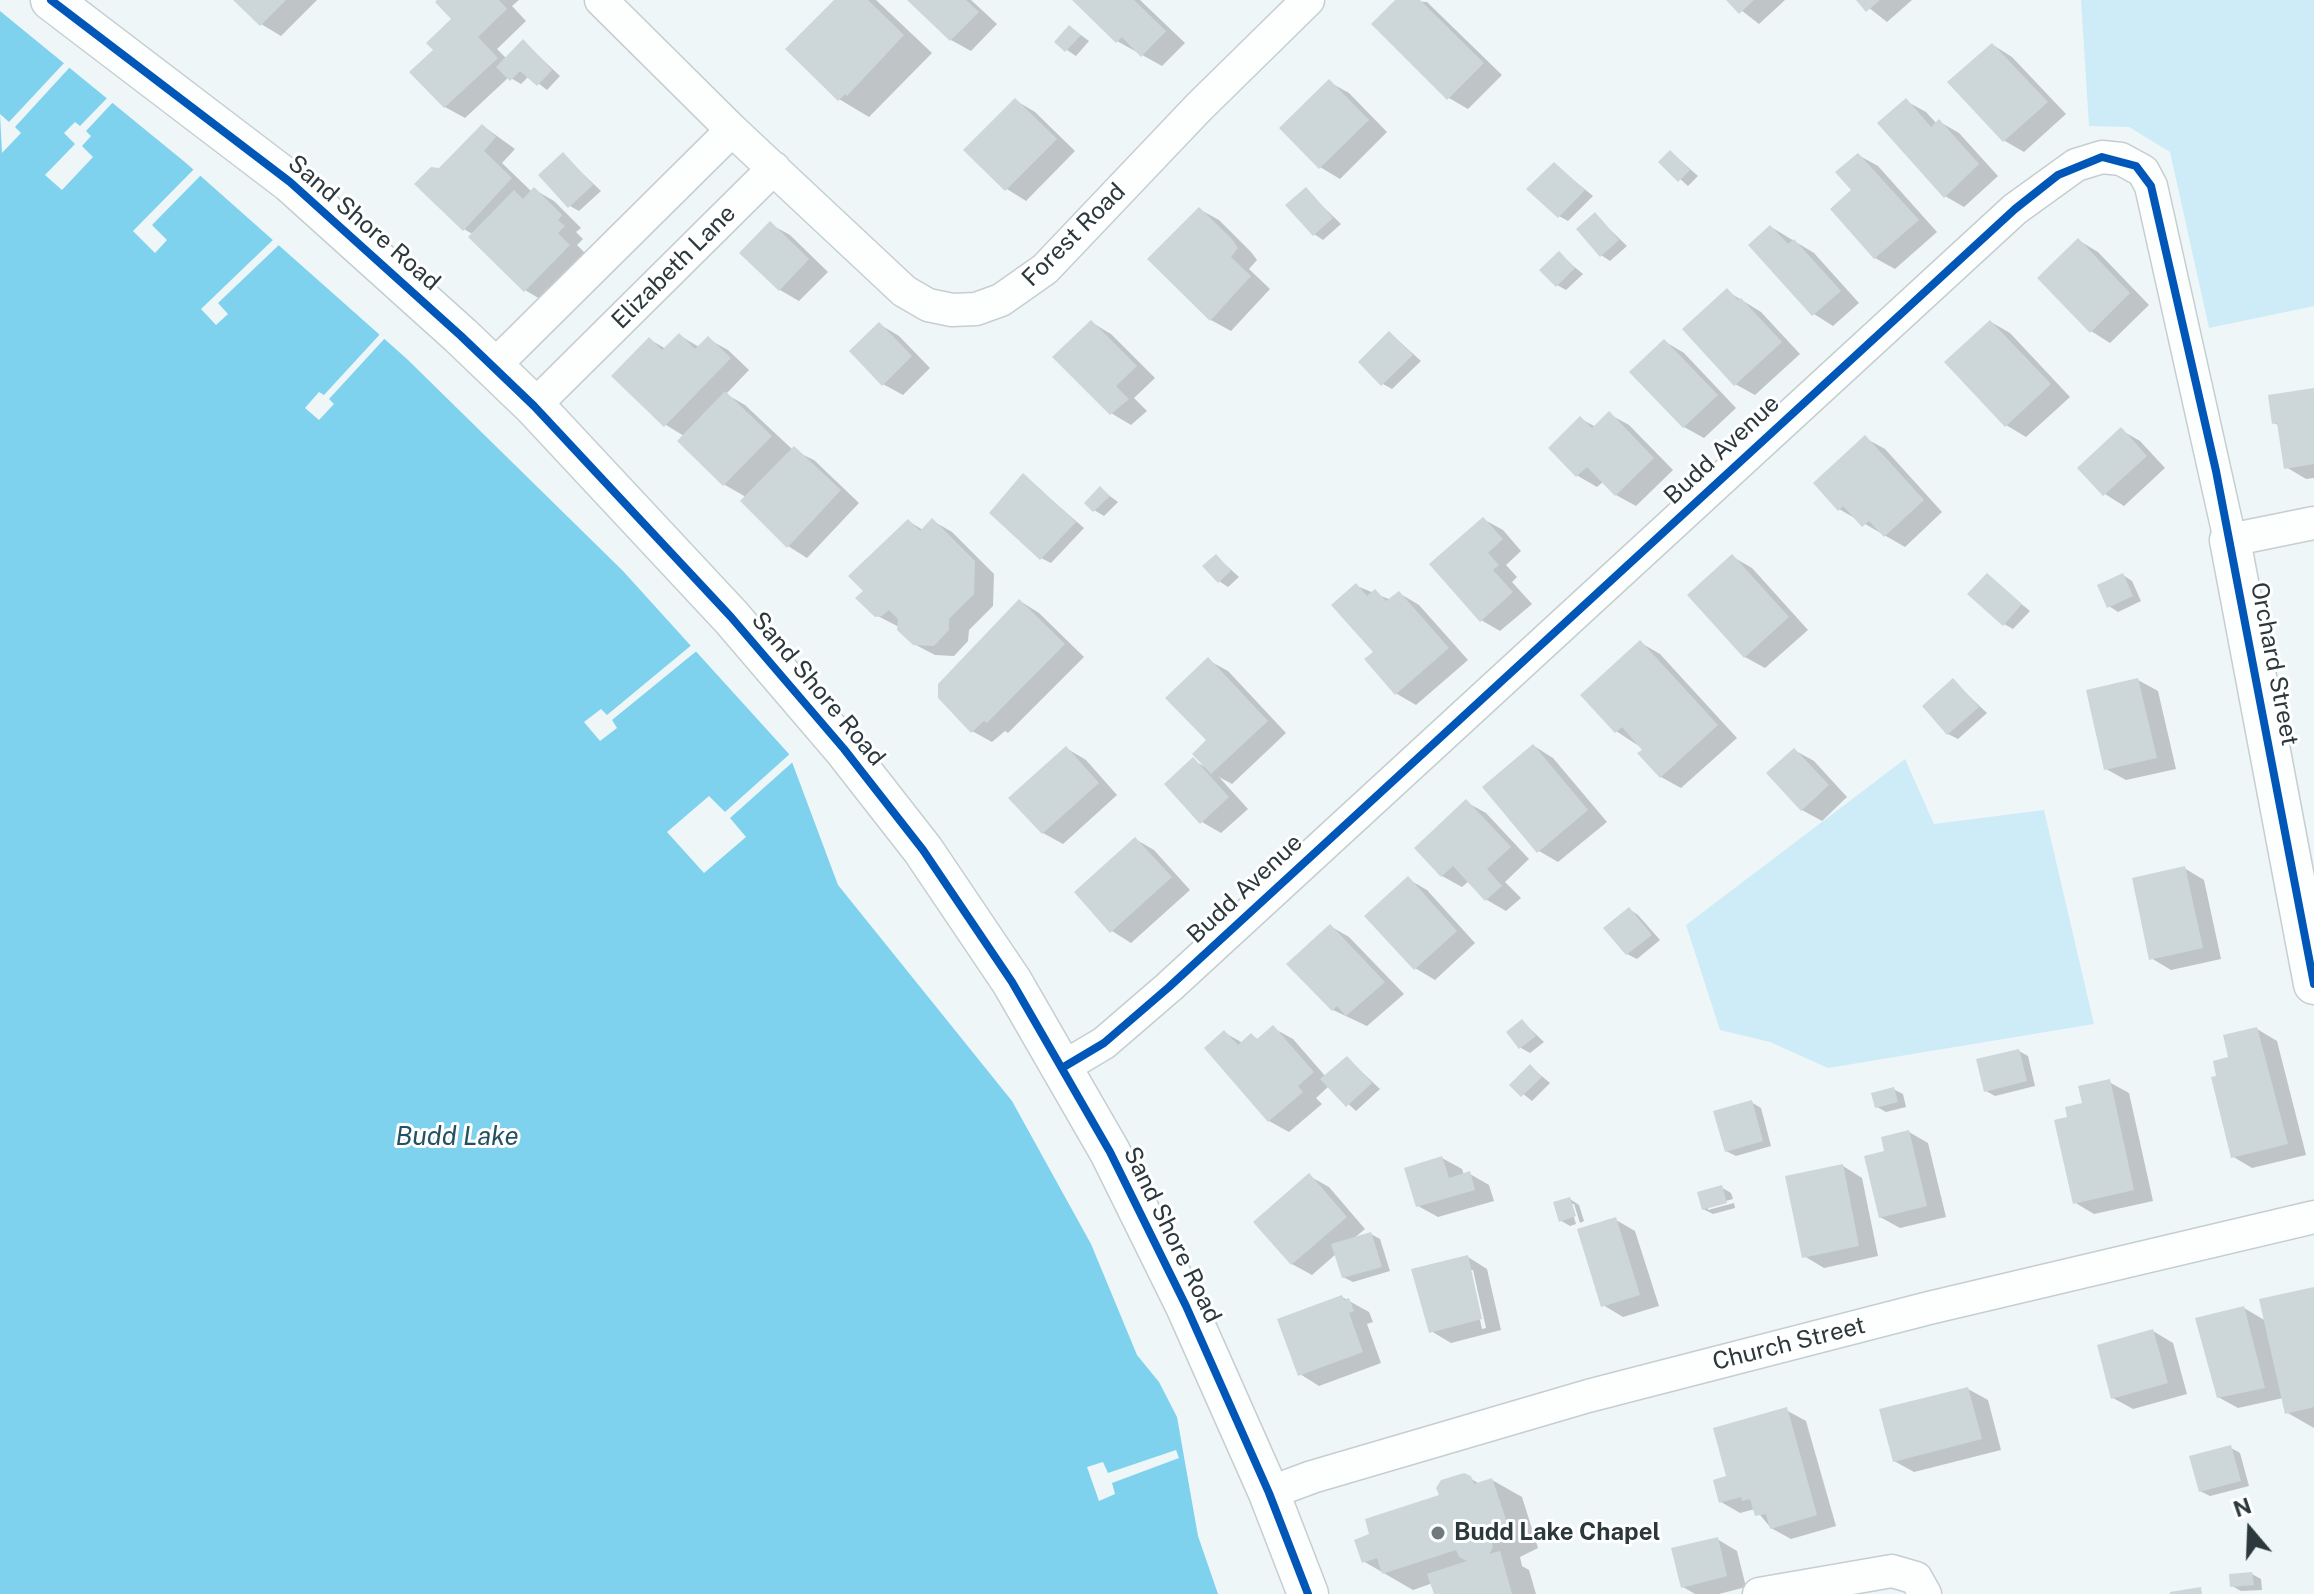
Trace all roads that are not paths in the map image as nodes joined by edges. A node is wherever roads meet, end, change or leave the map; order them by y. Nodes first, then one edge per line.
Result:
1 (51, 0) edge
2 (601, 0) edge
3 (1308, 0) edge
4 (732, 130) junction
5 (774, 168) junction
6 (493, 367) junction
7 (534, 406) junction
8 (2314, 523) edge
9 (2230, 540) junction
10 (2314, 984) edge
11 (1062, 1068) junction
12 (2314, 1217) edge
13 (1269, 1493) junction
14 (1308, 1594) edge
15 (1759, 1594) edge
16 (1925, 1594) edge

1 - 6 street, Sand Shore Road
2 - 4 street
3 - 5 street, Forest Road
4 - 5 street
4 - 6 street
5 - 7 street, Elizabeth Lane
6 - 7 street, Sand Shore Road
7 - 11 street, Sand Shore Road
8 - 9 street
9 - 10 street, Orchard Street
9 - 11 street, Budd Avenue
11 - 13 street, Sand Shore Road
12 - 13 street, Church Street
13 - 14 street, Sand Shore Road
15 - 16 street

